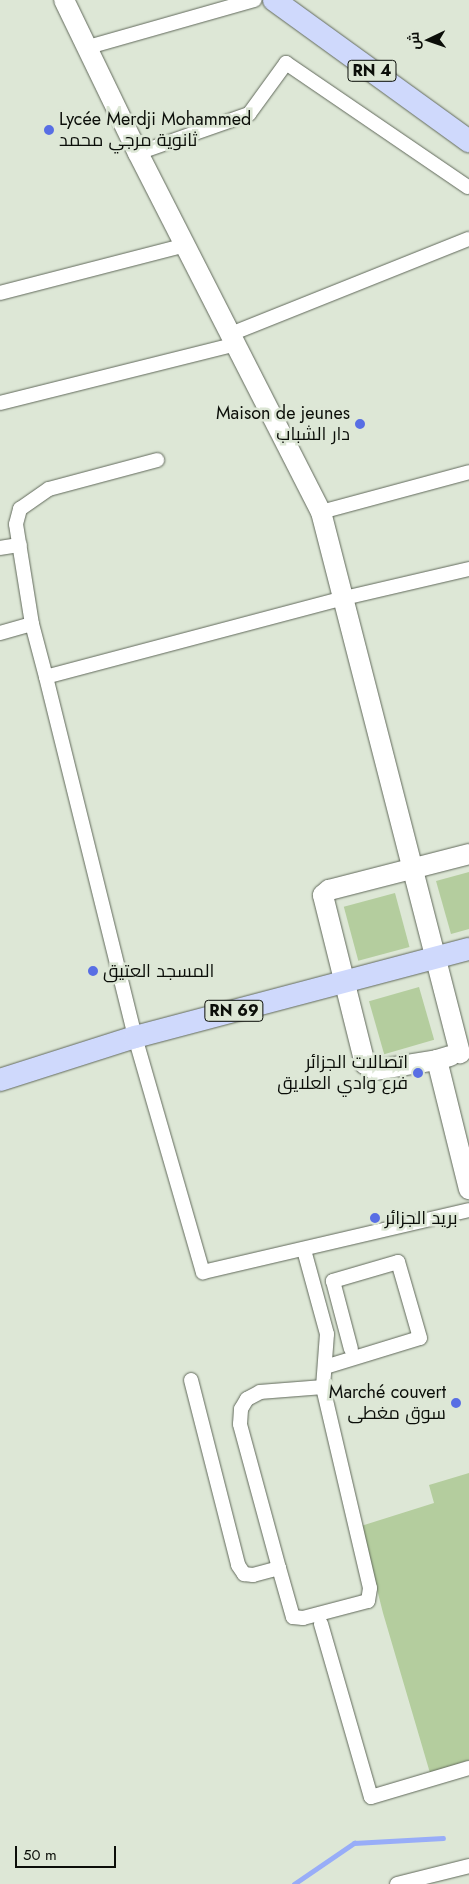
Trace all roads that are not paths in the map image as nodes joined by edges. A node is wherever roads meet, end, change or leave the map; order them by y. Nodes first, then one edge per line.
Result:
1 (64, 0) edge
2 (254, 0) edge
3 (274, 0) edge
4 (88, 47) junction
5 (469, 141) edge
6 (138, 153) junction
7 (468, 187) edge
8 (469, 239) edge
9 (186, 245) junction
10 (0, 293) edge
11 (234, 339) junction
12 (0, 403) edge
13 (157, 460) dead end
14 (469, 472) edge
15 (321, 512) junction
16 (20, 545) junction
17 (0, 548) edge
18 (469, 569) edge
19 (344, 598) junction
20 (32, 624) junction
21 (0, 632) edge
22 (46, 677) junction
23 (469, 854) edge
24 (411, 869) junction
25 (469, 949) edge
26 (434, 958) junction
27 (344, 982) junction
28 (135, 1037) junction
29 (464, 1052) edge
30 (437, 1060) junction
31 (0, 1080) edge
32 (469, 1189) edge
33 (469, 1210) edge
34 (304, 1250) junction
35 (351, 1349) dead end
36 (325, 1367) junction
37 (191, 1380) dead end
38 (322, 1387) junction
39 (279, 1568) junction
40 (321, 1624) dead end
41 (469, 1768) edge
42 (469, 1866) edge
43 (434, 1880) edge
44 (397, 1884) edge

1 - 4 main road
2 - 4 street
3 - 5 main road, RN 4
4 - 6 main road
6 - 7 street
6 - 9 main road
8 - 11 street
9 - 10 street
9 - 11 main road
11 - 12 street
11 - 15 main road
13 - 16 street
14 - 15 street
15 - 19 main road
16 - 17 street
16 - 20 street
18 - 19 street
19 - 22 street
19 - 24 main road
20 - 21 street
20 - 22 street
22 - 28 street
23 - 24 main road
24 - 26 main road
24 - 27 main road
25 - 26 main road, RN 69
26 - 27 main road, RN 69
26 - 29 main road
27 - 28 main road, RN 69
27 - 30 main road
28 - 31 main road, RN 69
28 - 34 street
29 - 30 main road
30 - 32 main road
33 - 34 street
34 - 36 street
35 - 36 street
36 - 38 street
37 - 39 street
38 - 39 street
38 - 39 street
40 - 41 street
42 - 43 street
43 - 44 street

